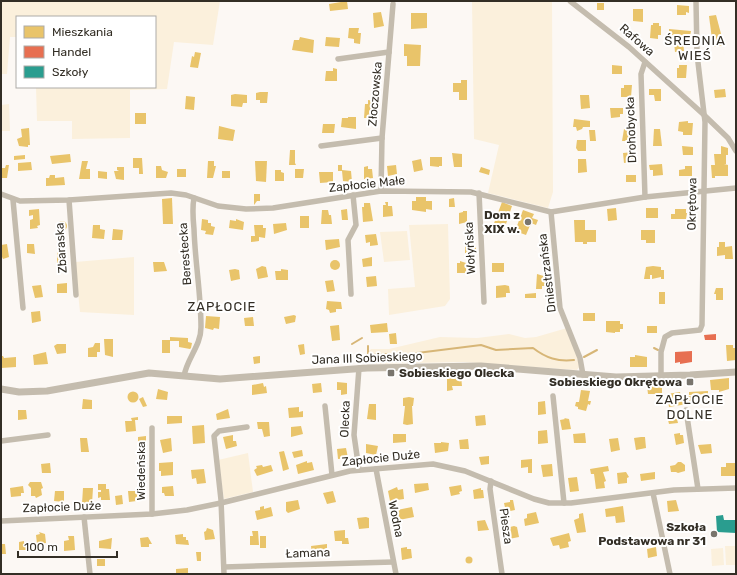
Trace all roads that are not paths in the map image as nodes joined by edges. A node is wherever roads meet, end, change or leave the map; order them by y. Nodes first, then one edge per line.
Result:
1 (570, 1) edge
2 (696, 1) edge
3 (393, 4) dead end
4 (389, 52) junction
5 (338, 59) dead end
6 (645, 62) junction
7 (703, 114) junction
8 (382, 138) junction
9 (321, 146) dead end
10 (736, 151) edge
11 (736, 188) edge
12 (381, 191) junction
13 (704, 192) junction
14 (479, 193) junction
15 (1, 194) edge
16 (353, 195) junction
17 (645, 197) junction
18 (194, 198) junction
19 (13, 200) junction
20 (69, 200) junction
21 (551, 212) junction
22 (351, 294) dead end
23 (76, 295) dead end
24 (484, 302) dead end
25 (23, 308) dead end
26 (358, 368) junction
27 (736, 372) edge
28 (583, 375) junction
29 (184, 376) junction
30 (661, 376) junction
31 (1, 389) edge
32 (553, 396) dead end
33 (325, 406) dead end
34 (686, 410) dead end
35 (247, 427) dead end
36 (152, 428) dead end
37 (48, 435) dead end
38 (1, 441) edge
39 (376, 469) junction
40 (358, 470) junction
41 (332, 475) junction
42 (491, 481) junction
43 (736, 488) edge
44 (698, 489) junction
45 (653, 493) junction
46 (221, 503) junction
47 (564, 503) junction
48 (152, 514) junction
49 (84, 518) junction
50 (1, 521) edge
51 (393, 562) junction
52 (224, 567) junction
53 (90, 574) edge
54 (224, 574) edge
55 (396, 574) edge
56 (502, 574) edge
57 (670, 574) edge

1 - 6 street, Rafowa
2 - 7 street, Okrętowa
3 - 4 street, Złoczowska
4 - 5 street, Złoczowska
4 - 8 street, Złoczowska
6 - 7 street, Rafowa
6 - 17 street, Drohobycka
7 - 10 street, Rafowa
7 - 13 street, Okrętowa
8 - 9 street, Złoczowska
8 - 12 street, Złoczowska
11 - 13 street, Zapłocie Małe
12 - 14 street, Zapłocie Małe
12 - 16 street, Zapłocie Małe
13 - 17 street, Zapłocie Małe
13 - 30 street, Okrętowa
14 - 21 street, Zapłocie Małe
14 - 24 street, Wołyńska
15 - 19 street, Zapłocie Małe
16 - 18 street, Zapłocie Małe
16 - 22 street
17 - 21 street, Zapłocie Małe
18 - 20 street, Zapłocie Małe
18 - 29 street, Berestecka
19 - 20 street, Zapłocie Małe
19 - 25 street
20 - 23 street, Zbaraska
21 - 28 street, Dniestrzańska
26 - 28 street, Jana III Sobieskiego
26 - 29 street, Jana III Sobieskiego
26 - 40 street, Olecka
27 - 30 street, Jana III Sobieskiego
28 - 30 street, Jana III Sobieskiego
29 - 31 street, Jana III Sobieskiego
32 - 47 street
33 - 41 street
34 - 44 street
35 - 46 street
36 - 48 street, Wiedeńska
37 - 38 street
39 - 40 street, Zapłocie Duże
39 - 42 street, Zapłocie Duże
39 - 51 street, Wodna
40 - 41 street, Zapłocie Duże
41 - 46 street, Zapłocie Duże
42 - 47 street, Zapłocie Duże
42 - 56 street, Piesza
43 - 44 street, Zapłocie Duże
44 - 45 street, Zapłocie Duże
45 - 47 street, Zapłocie Duże
45 - 57 street
46 - 48 street, Zapłocie Duże
46 - 52 street
48 - 49 street, Zapłocie Duże
49 - 50 street, Zapłocie Duże
49 - 53 street
51 - 52 street, Łamana
51 - 55 street, Wodna
52 - 54 street

